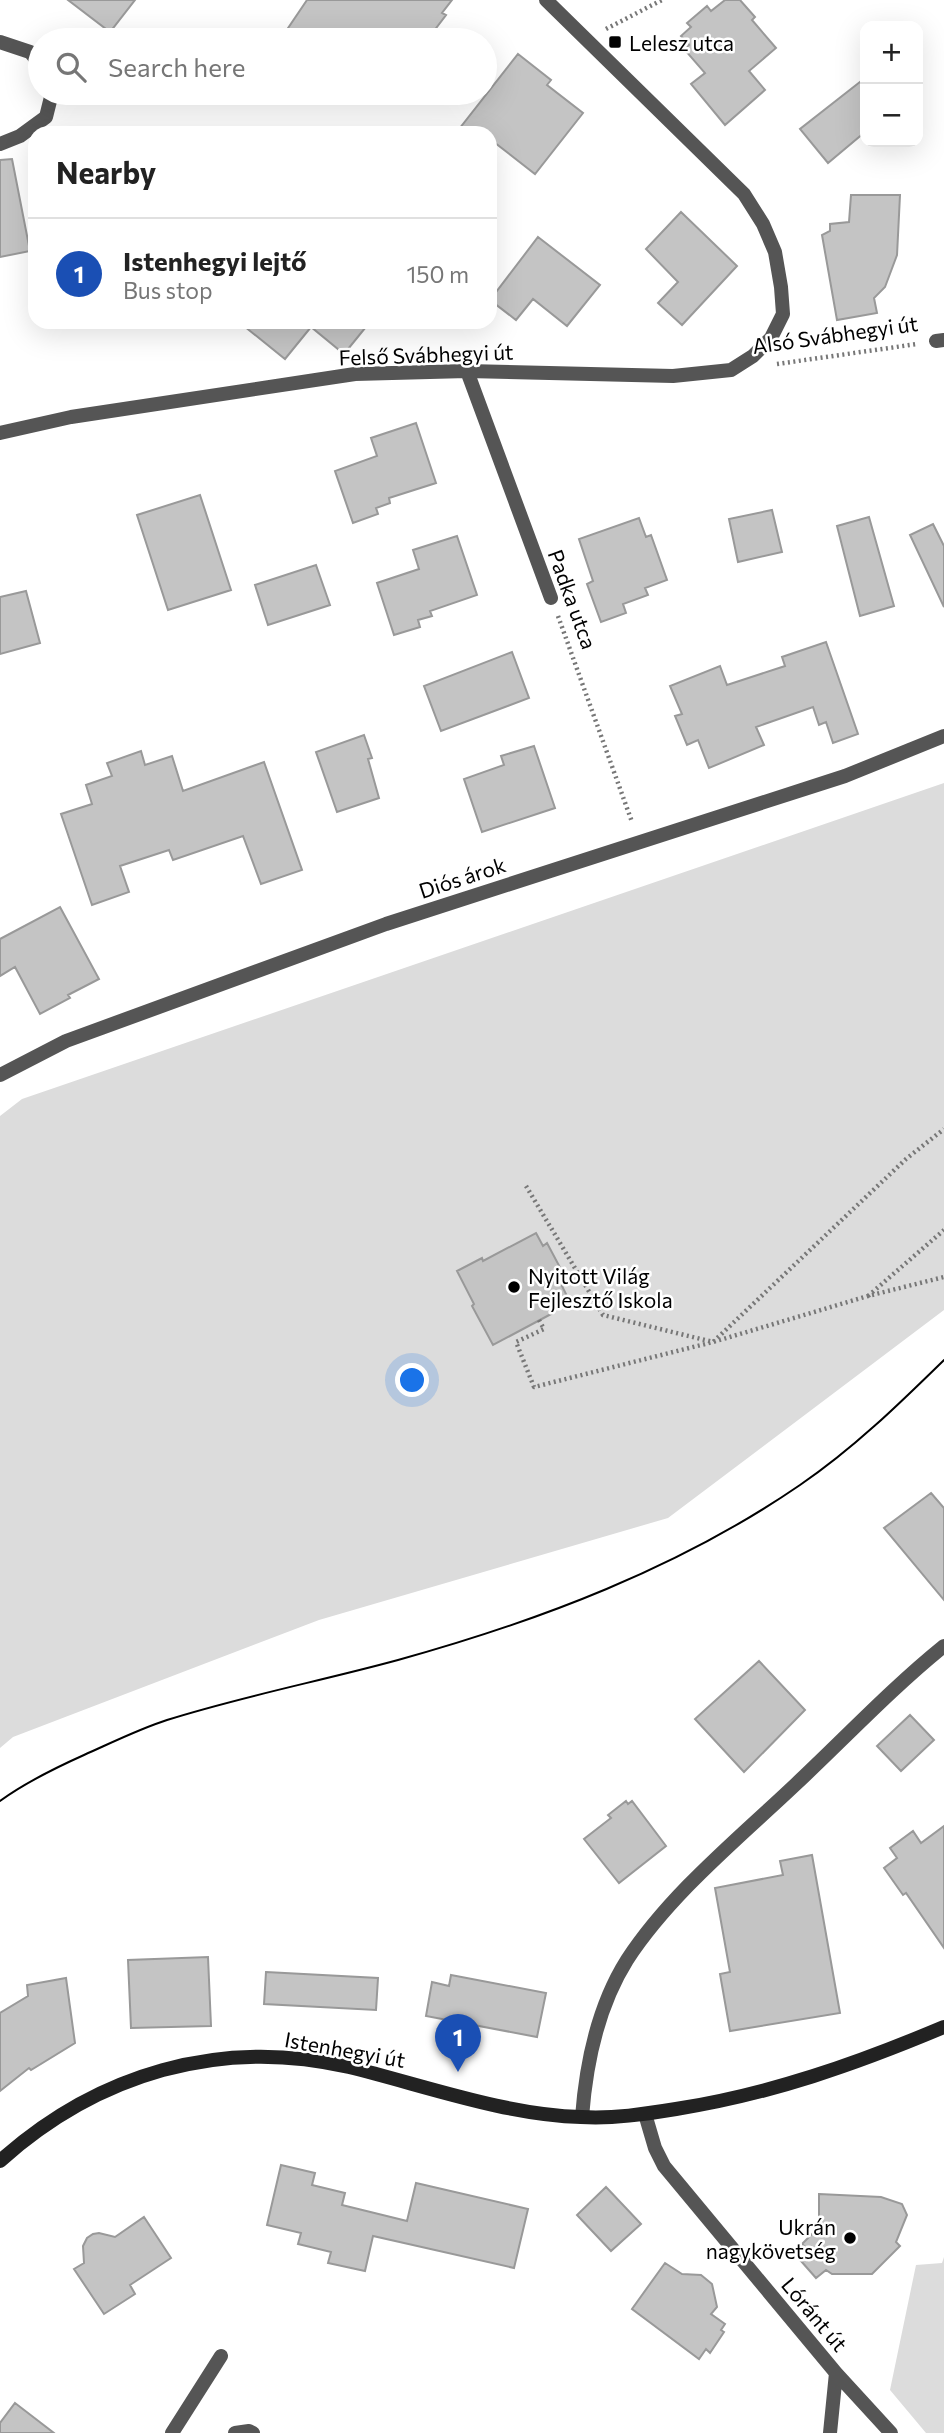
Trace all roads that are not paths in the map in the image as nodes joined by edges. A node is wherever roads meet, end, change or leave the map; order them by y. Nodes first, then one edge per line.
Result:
1 (546, 0) edge
2 (0, 42) edge
3 (28, 51) edge
4 (49, 105) edge
5 (34, 126) edge
6 (28, 130) edge
7 (0, 144) edge
8 (467, 370) junction
9 (0, 433) edge
10 (551, 598) road end
11 (944, 736) edge
12 (0, 1075) edge
13 (944, 1646) edge
14 (944, 2027) edge
15 (646, 2114) junction
16 (582, 2118) junction
17 (0, 2161) edge
18 (221, 2356) dead end
19 (836, 2373) junction
20 (172, 2433) edge
21 (235, 2433) edge
22 (253, 2433) edge
23 (831, 2433) edge
24 (891, 2433) edge

1 - 8 street, Felső Svábhegyi út
2 - 3 street
4 - 5 street
6 - 7 street
8 - 9 street, Felső Svábhegyi út
8 - 10 street, Padka utca
11 - 12 street, Diós árok
13 - 16 street
14 - 15 street, Istenhegyi út
15 - 16 street, Istenhegyi út
15 - 19 street, Lóránt út
16 - 17 street, Istenhegyi út
18 - 20 street
19 - 23 street
19 - 24 street, Lóránt út
21 - 22 street

